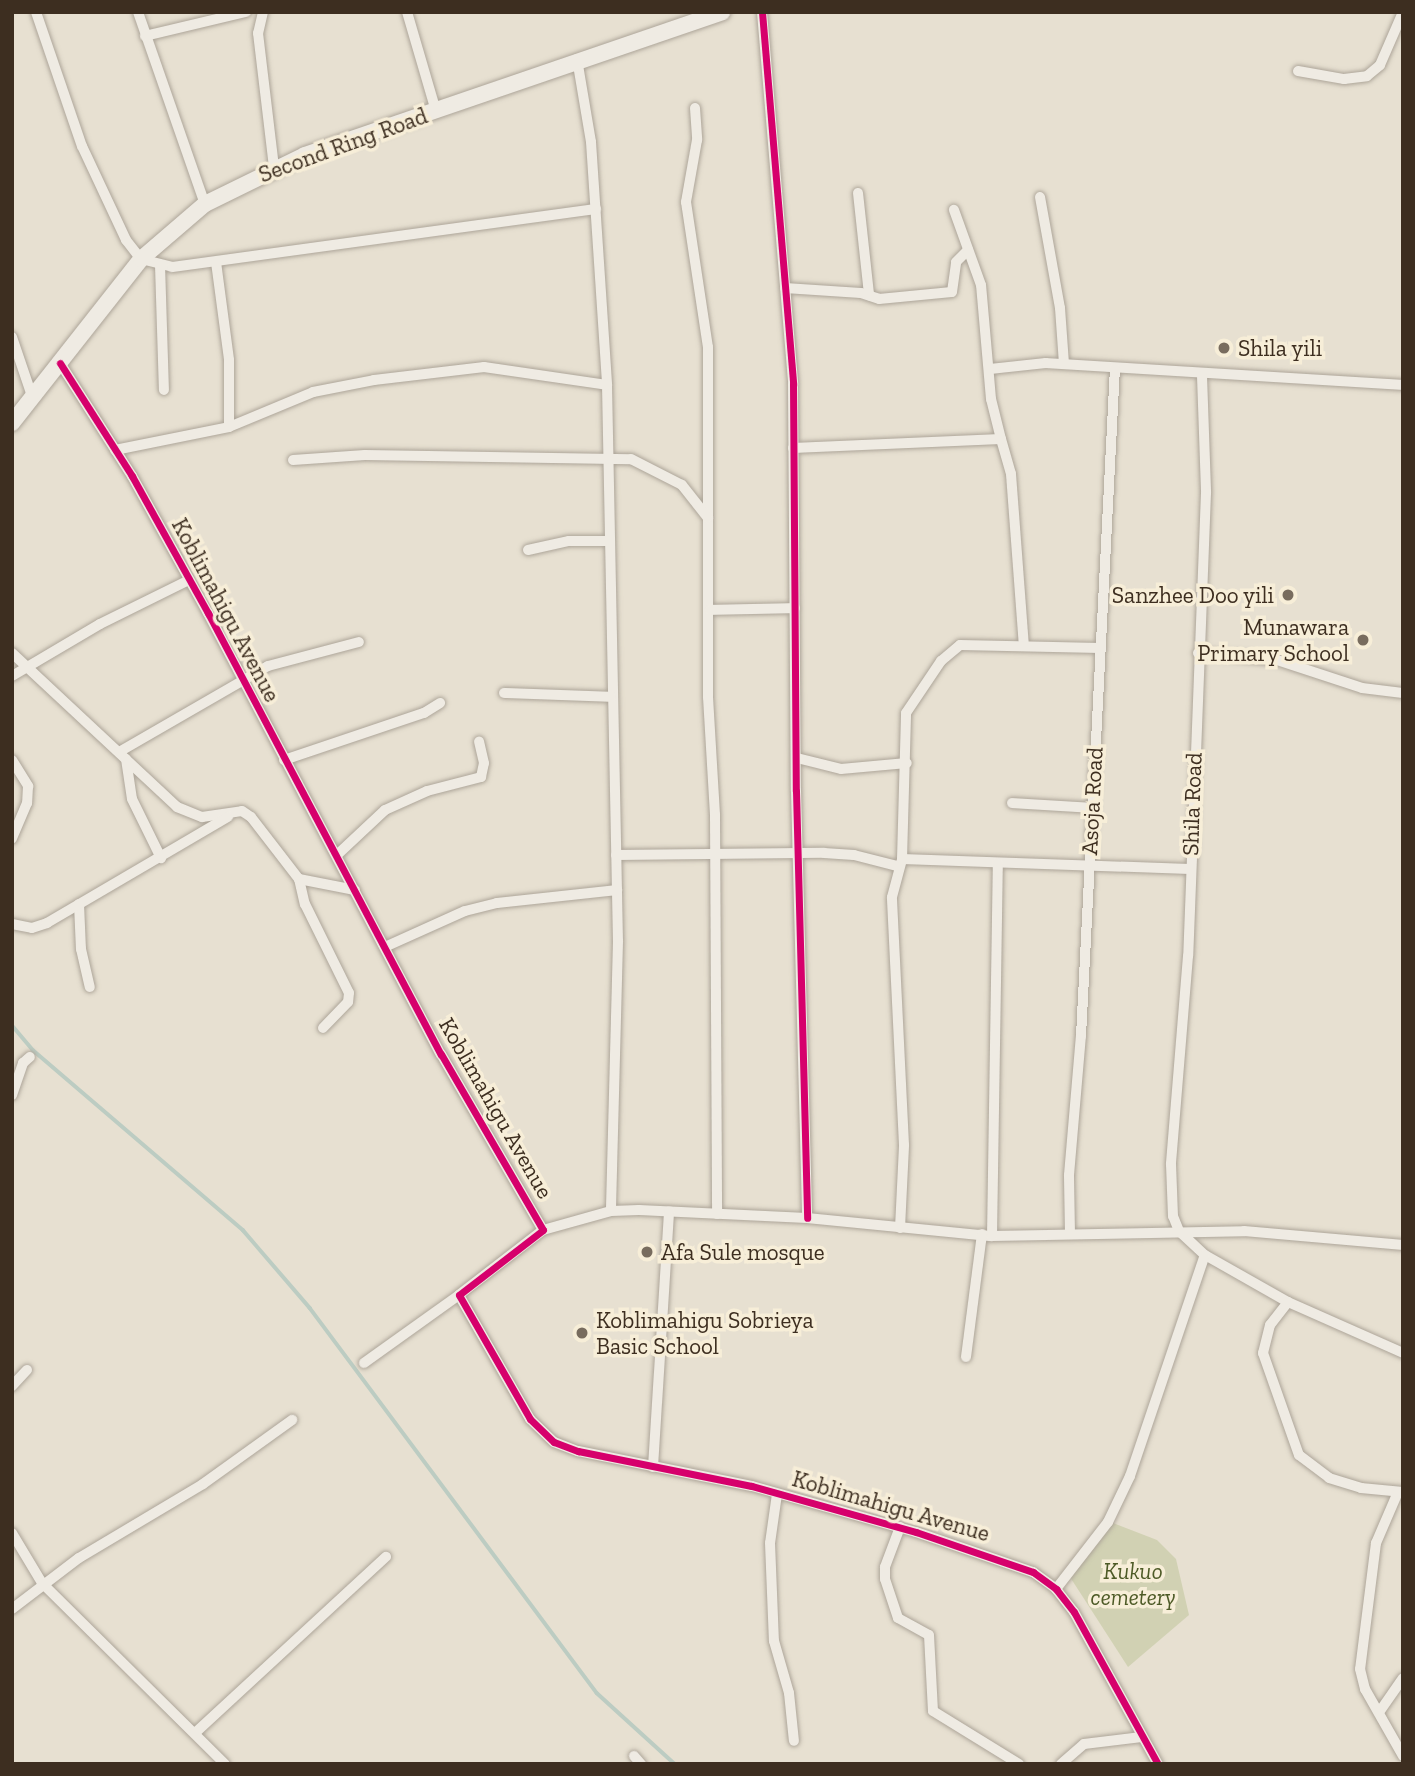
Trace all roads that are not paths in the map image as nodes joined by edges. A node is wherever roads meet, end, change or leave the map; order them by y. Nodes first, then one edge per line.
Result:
1 (36, 12) edge
2 (138, 12) edge
3 (246, 12) edge
4 (262, 12) edge
5 (407, 12) edge
6 (722, 12) edge
7 (762, 12) edge
8 (1403, 12) edge
9 (145, 36) junction
10 (577, 59) junction
11 (1298, 71) dead end
12 (695, 108) dead end
13 (436, 111) junction
14 (274, 167) junction
15 (858, 193) dead end
16 (1040, 197) dead end
17 (205, 204) junction
18 (596, 209) junction
19 (954, 211) dead end
20 (968, 250) junction
21 (141, 259) junction
22 (216, 262) junction
23 (160, 265) junction
24 (785, 288) junction
25 (869, 295) junction
26 (12, 337) edge
27 (1064, 364) junction
28 (1115, 368) junction
29 (990, 369) junction
30 (64, 370) junction
31 (1202, 376) junction
32 (607, 385) junction
33 (1403, 385) edge
34 (164, 390) dead end
35 (32, 396) junction
36 (12, 423) edge
37 (229, 428) junction
38 (1001, 439) junction
39 (793, 449) junction
40 (115, 450) junction
41 (607, 457) junction
42 (293, 460) dead end
43 (708, 518) junction
44 (607, 541) junction
45 (528, 550) dead end
46 (189, 580) junction
47 (795, 608) junction
48 (710, 610) junction
49 (359, 642) dead end
50 (1024, 645) junction
51 (1100, 648) junction
52 (12, 653) edge
53 (1198, 653) junction
54 (30, 666) junction
55 (12, 676) edge
56 (244, 684) junction
57 (504, 693) dead end
58 (1403, 693) edge
59 (611, 696) junction
60 (440, 703) dead end
61 (479, 742) dead end
62 (123, 755) junction
63 (797, 758) junction
64 (12, 760) edge
65 (284, 760) junction
66 (907, 763) junction
67 (1012, 803) dead end
68 (1093, 808) junction
69 (230, 815) junction
70 (12, 839) edge
71 (338, 854) junction
72 (616, 855) junction
73 (715, 856) junction
74 (799, 857) junction
75 (161, 858) junction
76 (899, 862) junction
77 (998, 863) junction
78 (1089, 865) junction
79 (1189, 869) junction
80 (299, 879) junction
81 (355, 890) junction
82 (617, 890) junction
83 (79, 904) junction
84 (12, 924) edge
85 (387, 946) junction
86 (90, 987) dead end
87 (323, 1028) dead end
88 (30, 1057) dead end
89 (12, 1095) edge
90 (611, 1211) junction
91 (669, 1212) junction
92 (717, 1214) junction
93 (807, 1218) junction
94 (900, 1228) junction
95 (543, 1230) junction
96 (1179, 1231) junction
97 (1070, 1234) junction
98 (987, 1235) junction
99 (1403, 1245) edge
100 (1205, 1255) junction
101 (459, 1295) junction
102 (1288, 1302) junction
103 (1403, 1353) edge
104 (966, 1357) dead end
105 (364, 1363) dead end
106 (27, 1370) dead end
107 (12, 1386) edge
108 (292, 1420) dead end
109 (653, 1467) junction
110 (1400, 1492) edge
111 (778, 1494) junction
112 (900, 1527) junction
113 (12, 1533) edge
114 (386, 1557) dead end
115 (42, 1583) junction
116 (1056, 1589) junction
117 (12, 1609) edge
118 (1403, 1678) edge
119 (1380, 1711) junction
120 (195, 1733) junction
121 (1142, 1737) junction
122 (794, 1741) dead end
123 (1403, 1756) edge
124 (225, 1764) edge
125 (1019, 1764) edge
126 (1060, 1764) edge
127 (1158, 1764) edge

1 - 21 street
2 - 9 street
3 - 9 street
4 - 14 street
5 - 13 street
6 - 10 street, Second Ring Road
7 - 24 street
8 - 11 street
9 - 17 street
10 - 13 street, Second Ring Road
10 - 18 street
12 - 43 street
13 - 14 street, Second Ring Road
14 - 17 street, Second Ring Road
15 - 25 street
16 - 27 street
17 - 21 street, Second Ring Road
18 - 22 street
18 - 32 street
19 - 20 street
20 - 25 street
20 - 29 street
21 - 23 street
21 - 30 street, Second Ring Road
22 - 23 street
22 - 37 street
23 - 34 street
24 - 25 street
24 - 39 street
26 - 35 street
27 - 28 street
27 - 29 street
28 - 31 street
28 - 51 street, Asoja Road
29 - 38 street
30 - 35 street, Second Ring Road
30 - 40 street, Koblimahigu Avenue
31 - 33 street
31 - 53 street, Shila Road
32 - 37 street
32 - 41 street
35 - 36 street, Second Ring Road
37 - 40 street
38 - 39 street
38 - 50 street
39 - 47 street
40 - 46 street, Koblimahigu Avenue
41 - 42 street
41 - 43 street
41 - 44 street
43 - 48 street
44 - 45 street
44 - 59 street
46 - 54 street
46 - 56 street, Koblimahigu Avenue
47 - 48 street
47 - 63 street
48 - 73 street
49 - 56 street
50 - 51 street
50 - 66 street
51 - 68 street, Asoja Road
52 - 54 street
53 - 58 street
53 - 79 street, Shila Road
54 - 55 street
54 - 62 street
56 - 62 street
56 - 65 street, Koblimahigu Avenue
57 - 59 street
59 - 72 street
60 - 65 street
61 - 71 street
62 - 69 street
62 - 75 street
63 - 66 street
63 - 74 street
64 - 70 street
65 - 71 street, Koblimahigu Avenue
66 - 76 street
67 - 68 street
68 - 78 street, Asoja Road
69 - 75 street
69 - 80 street
71 - 81 street, Koblimahigu Avenue
72 - 73 street
72 - 82 street
73 - 74 street
73 - 92 street
74 - 76 street
74 - 93 street
75 - 83 street
76 - 77 street
76 - 94 street
77 - 78 street
77 - 98 street
78 - 79 street
78 - 97 street, Asoja Road
79 - 96 street, Shila Road
80 - 81 street
80 - 87 street
81 - 85 street, Koblimahigu Avenue
82 - 85 street
82 - 90 street
83 - 84 street
83 - 86 street
85 - 95 street, Koblimahigu Avenue
88 - 89 street
90 - 91 street
90 - 95 street
91 - 92 street
91 - 109 street
92 - 93 street
93 - 94 street
94 - 98 street
95 - 101 street, Koblimahigu Avenue
96 - 97 street
96 - 99 street
96 - 100 street
97 - 98 street
98 - 104 street
100 - 102 street
100 - 116 street
101 - 105 street
101 - 109 street, Koblimahigu Avenue
102 - 103 street
102 - 110 street
106 - 107 street
108 - 115 street
109 - 111 street, Koblimahigu Avenue
110 - 119 street
111 - 112 street, Koblimahigu Avenue
111 - 122 street
112 - 116 street, Koblimahigu Avenue
112 - 125 street
113 - 115 street
114 - 120 street
115 - 117 street
115 - 120 street
116 - 121 street, Koblimahigu Avenue
118 - 119 street
119 - 123 street
120 - 124 street
121 - 126 street
121 - 127 street, Koblimahigu Avenue

